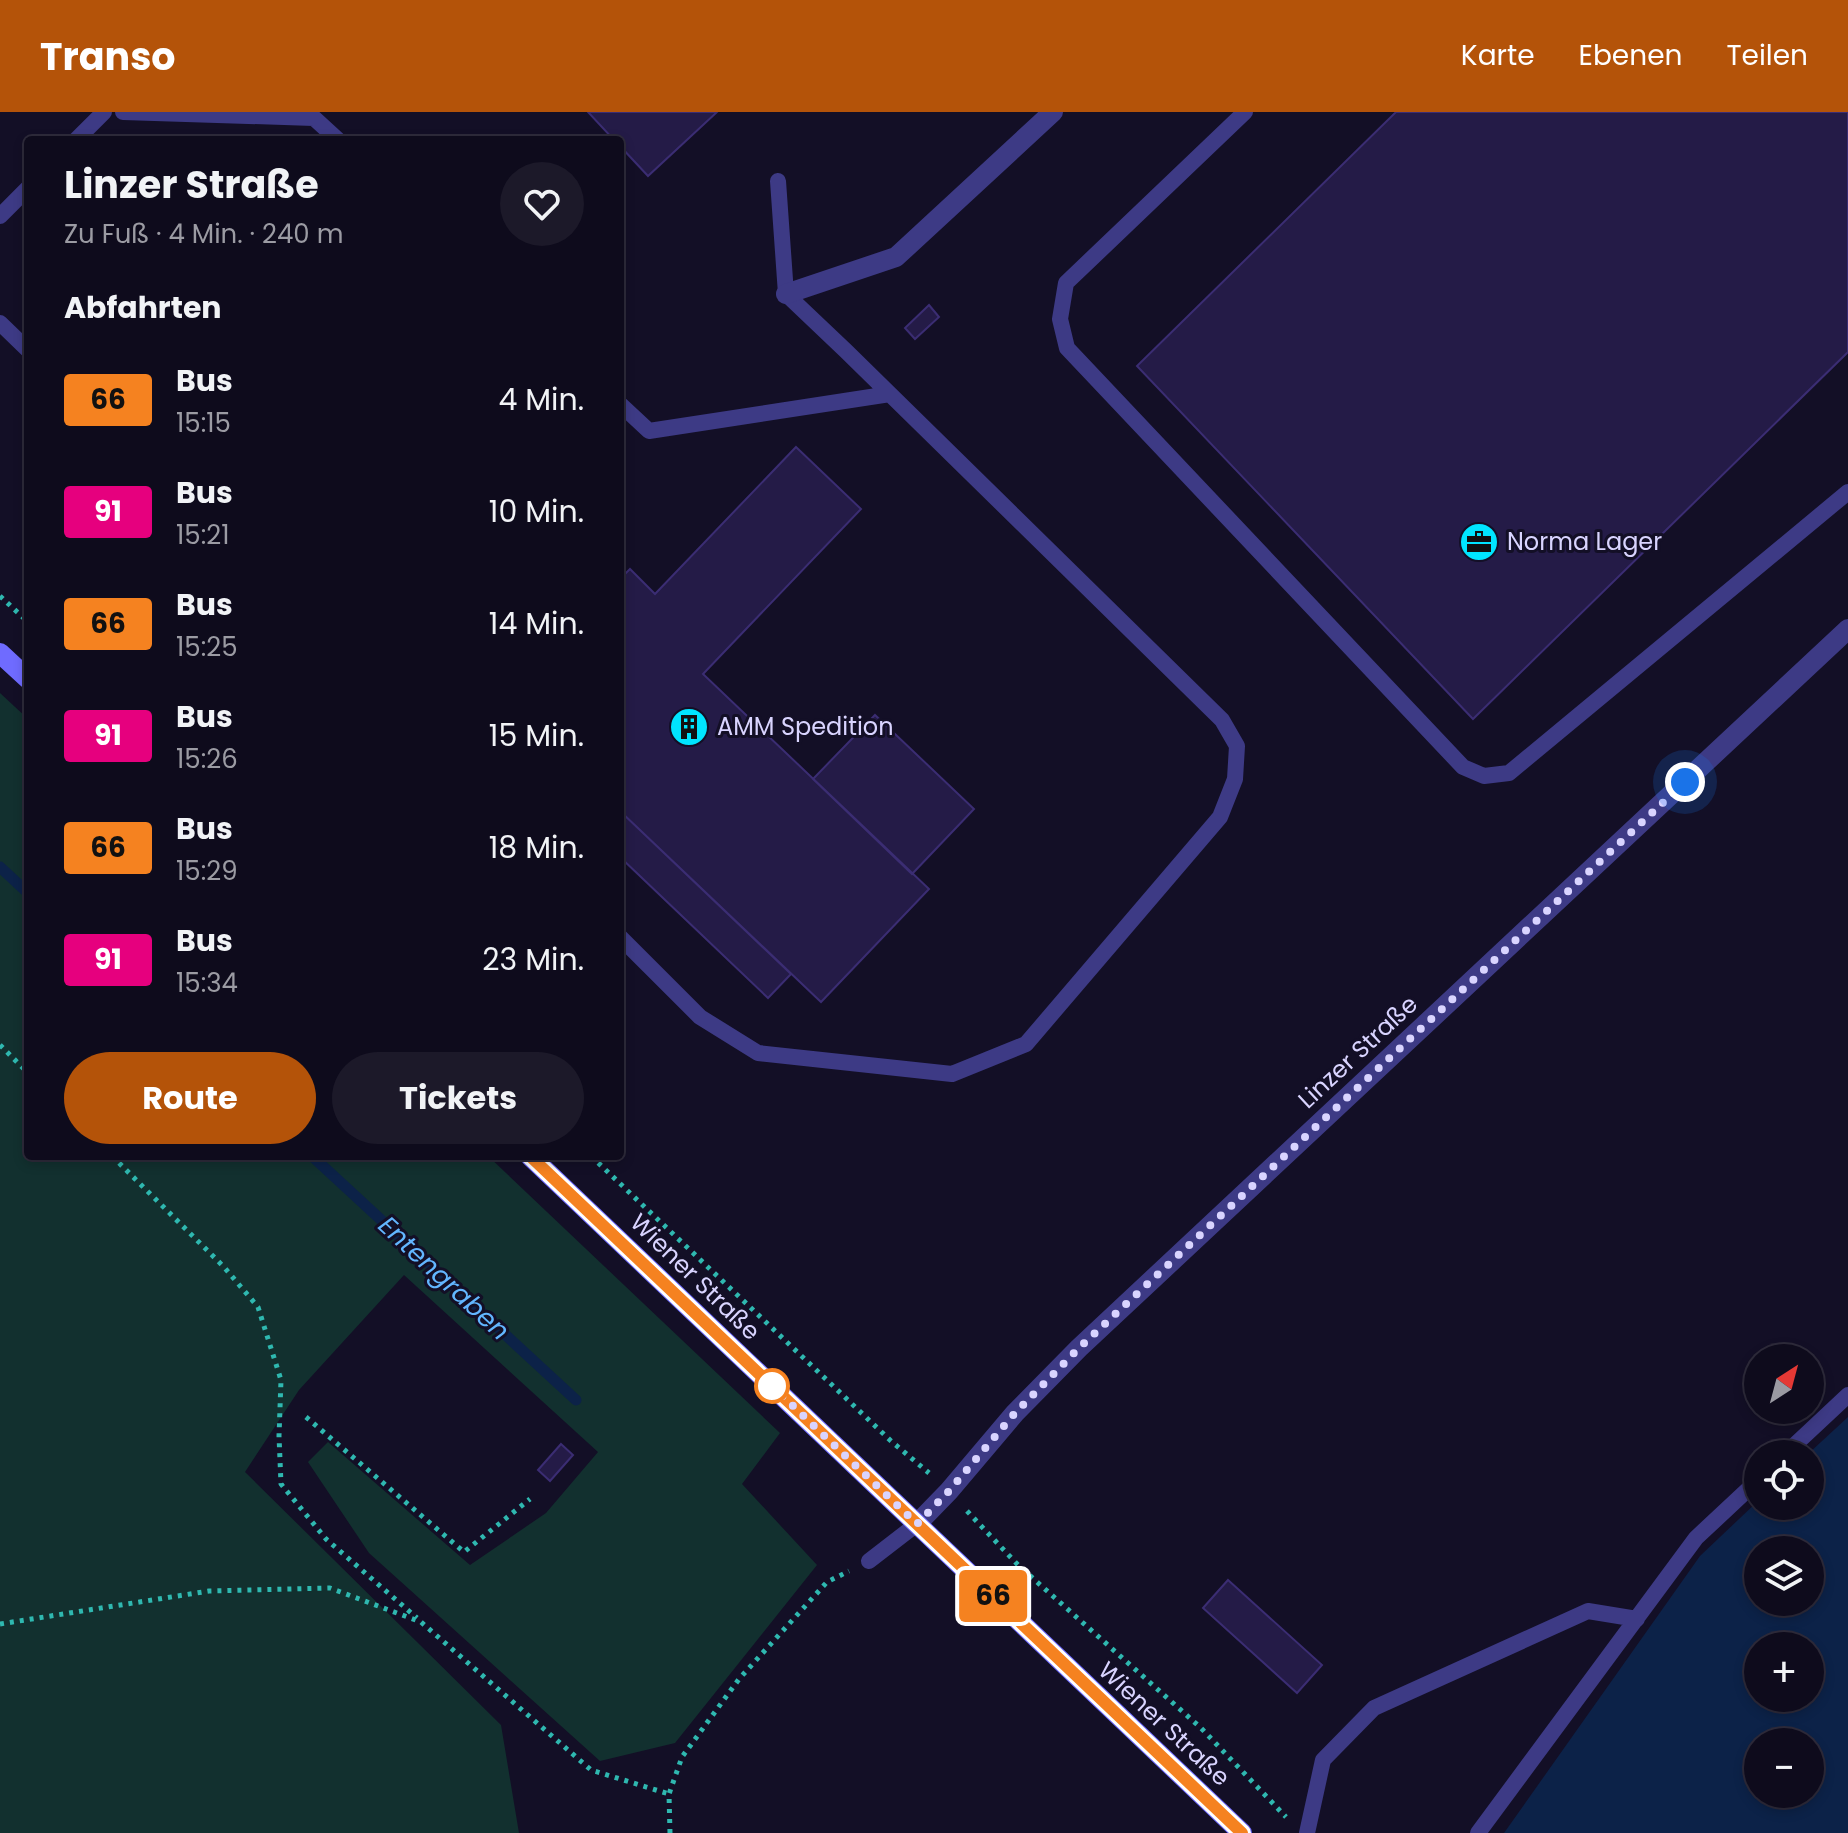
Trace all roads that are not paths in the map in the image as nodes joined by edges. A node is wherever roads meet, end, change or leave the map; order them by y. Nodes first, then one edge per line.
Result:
1 (104, 112) edge
2 (123, 112) edge
3 (1053, 112) edge
4 (1245, 112) edge
5 (80, 136) edge
6 (334, 136) edge
7 (778, 181) dead end
8 (24, 192) edge
9 (0, 216) edge
10 (786, 294) junction
11 (0, 323) edge
12 (24, 346) edge
13 (890, 394) junction
14 (624, 408) edge
15 (1848, 492) edge
16 (1848, 629) edge
17 (0, 653) edge
18 (24, 675) edge
19 (624, 941) edge
20 (534, 1160) edge
21 (1848, 1395) edge
22 (1800, 1440) edge
23 (1744, 1493) edge
24 (917, 1524) junction
25 (869, 1561) road end
26 (1637, 1619) junction
27 (1242, 1833) edge
28 (1307, 1833) edge
29 (1478, 1833) edge

1 - 5 lane
2 - 6 lane
3 - 10 street
4 - 15 lane
7 - 10 lane
8 - 9 lane
10 - 13 lane
11 - 12 lane
13 - 14 lane
13 - 19 lane
16 - 24 street, Linzer Straße
17 - 18 main road
20 - 24 main road, Wiener Straße
21 - 22 lane
23 - 26 lane
24 - 25 lane
24 - 27 main road, Wiener Straße
26 - 28 lane
26 - 29 lane

